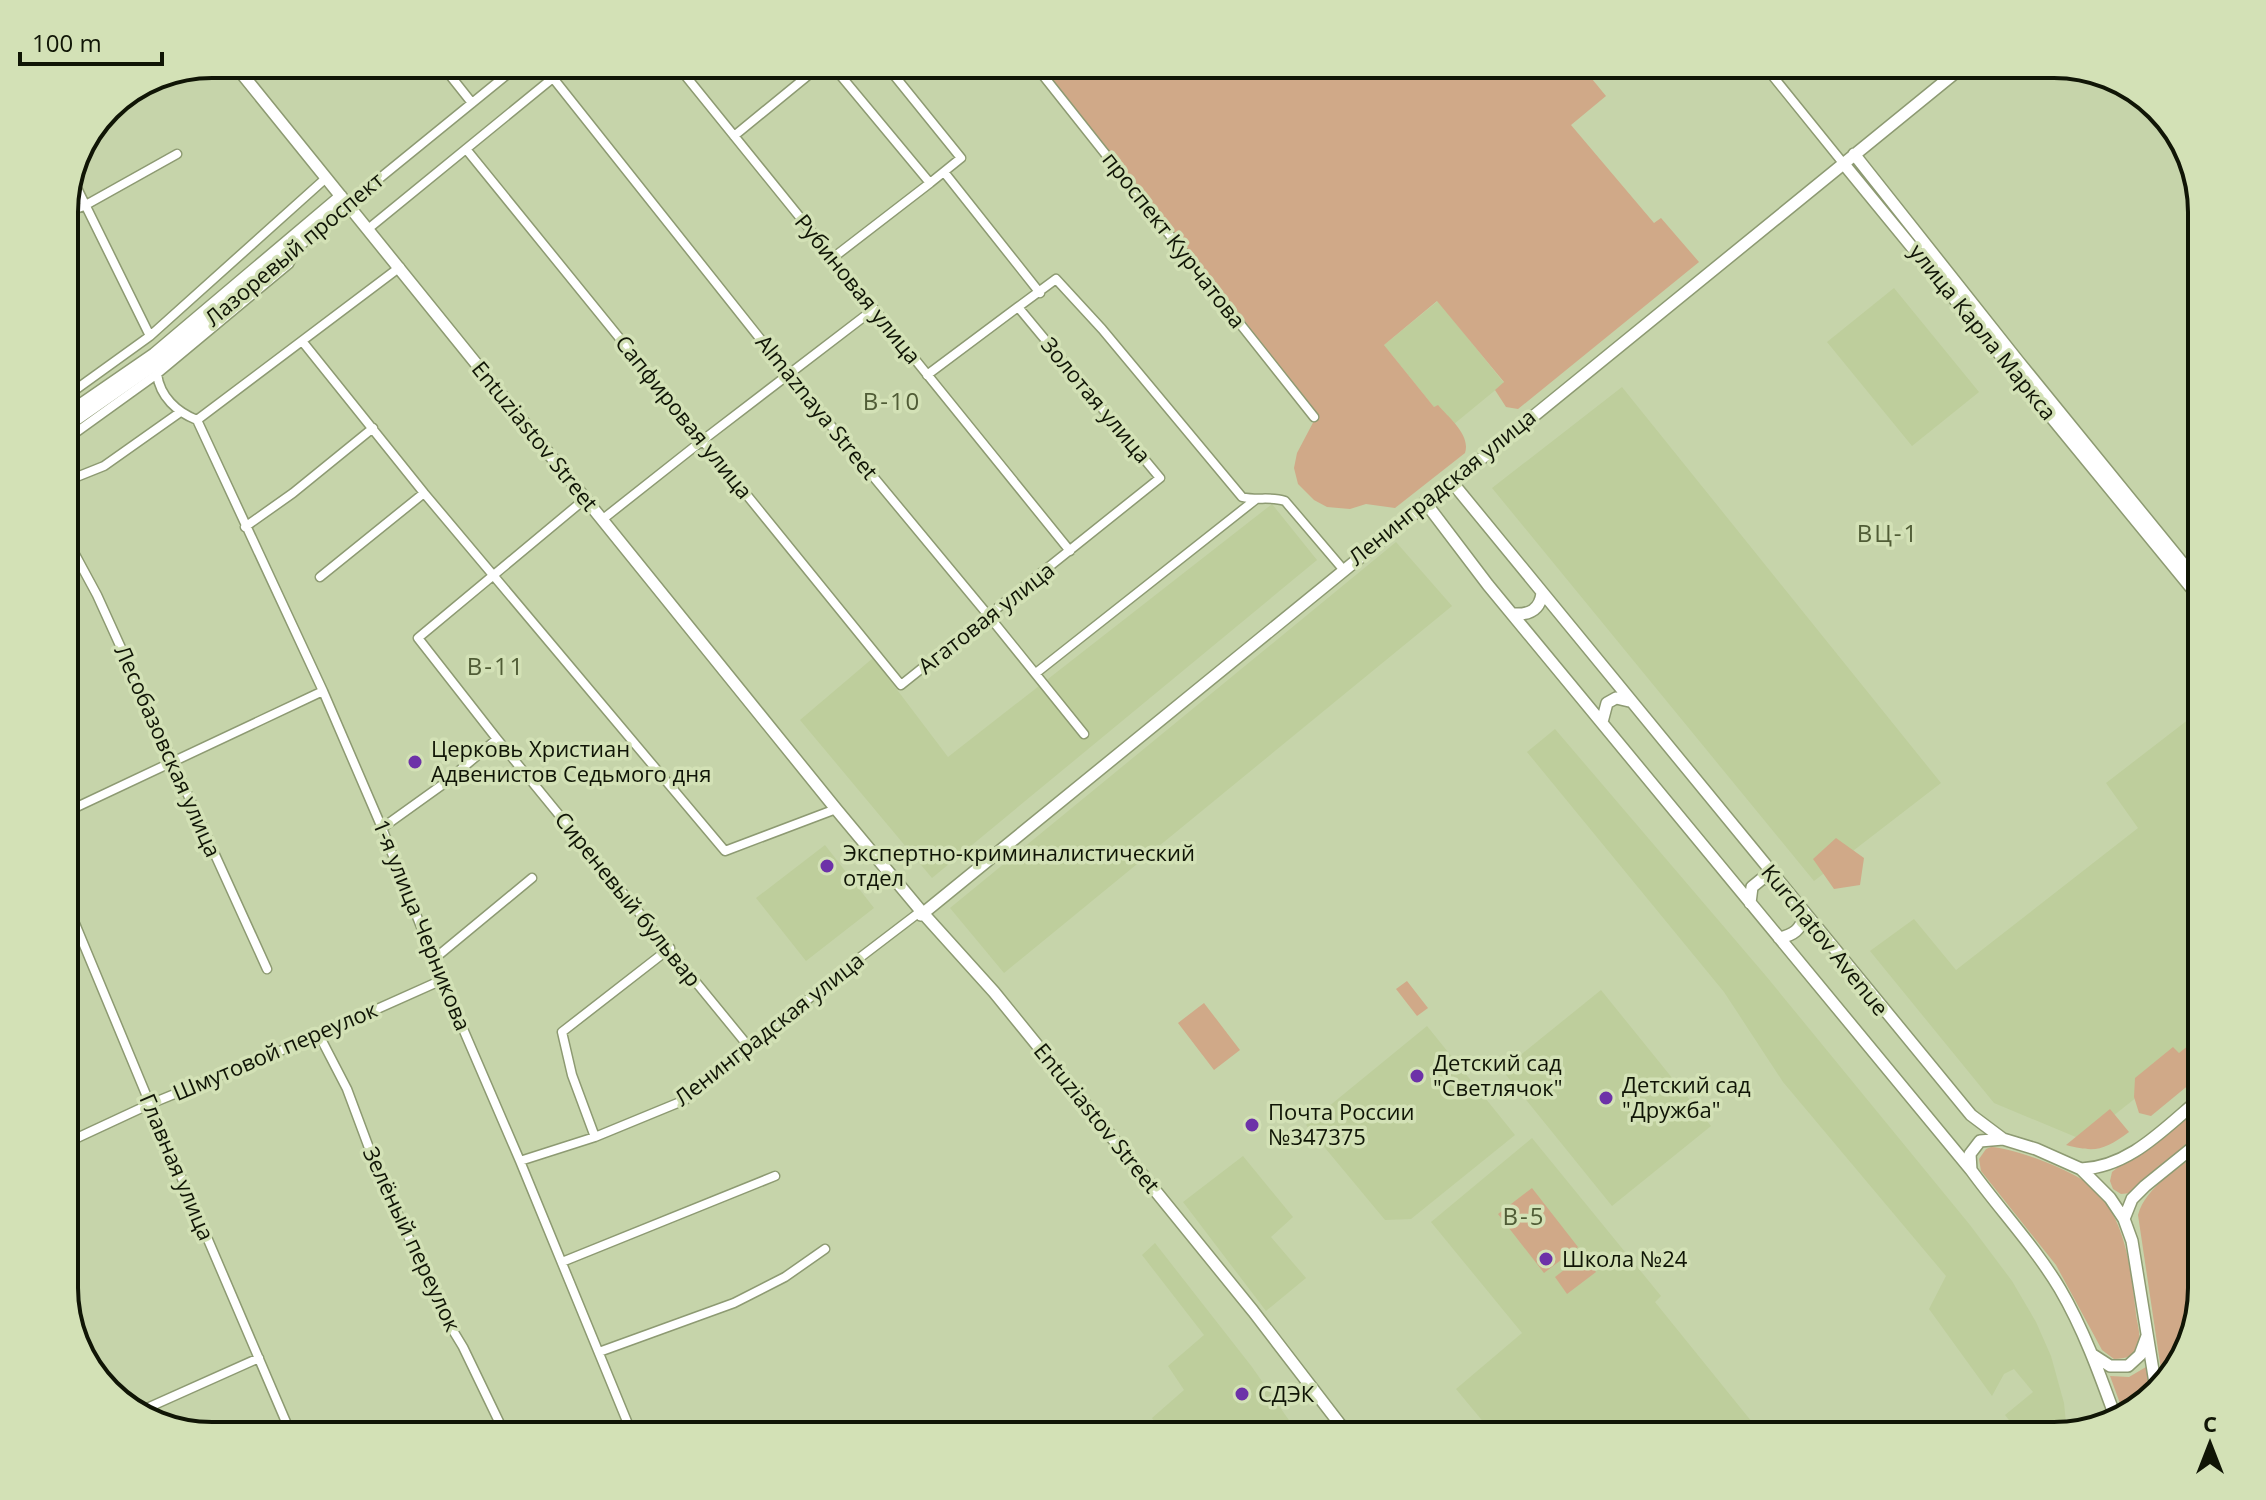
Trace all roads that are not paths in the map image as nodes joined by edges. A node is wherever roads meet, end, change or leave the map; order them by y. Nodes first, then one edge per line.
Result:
1 (245, 78) edge
2 (452, 78) edge
3 (503, 78) edge
4 (553, 78) joint
5 (687, 78) edge
6 (805, 78) edge
7 (843, 78) edge
8 (896, 78) edge
9 (1045, 78) edge
10 (1774, 78) edge
11 (1948, 78) edge
12 (472, 103) junction
13 (734, 136) junction
14 (466, 149) junction
15 (177, 154) dead end
16 (1854, 154) junction
17 (1843, 163) junction
18 (944, 172) junction
19 (326, 178) junction
20 (930, 183) junction
21 (80, 196) edge
22 (344, 200) junction
23 (84, 206) junction
24 (78, 208) edge
25 (368, 229) junction
26 (299, 244) junction
27 (834, 257) junction
28 (400, 267) junction
29 (1040, 293) junction
30 (1018, 307) junction
31 (874, 309) junction
32 (150, 336) junction
33 (302, 341) junction
34 (157, 374) junction
35 (789, 375) junction
36 (927, 375) junction
37 (78, 388) edge
38 (78, 406) edge
39 (179, 413) junction
40 (1314, 417) dead end
41 (78, 418) edge
42 (197, 420) junction
43 (373, 428) junction
44 (78, 431) edge
45 (703, 440) junction
46 (78, 476) edge
47 (1451, 482) junction
48 (424, 493) junction
49 (585, 499) junction
50 (1255, 500) junction
51 (1426, 503) junction
52 (603, 519) junction
53 (245, 527) junction
54 (1070, 551) junction
55 (78, 560) edge
56 (1342, 568) junction
57 (2188, 570) edge
58 (494, 576) junction
59 (320, 577) dead end
60 (2188, 584) edge
61 (1542, 593) junction
62 (1513, 614) junction
63 (988, 615) junction
64 (1036, 673) junction
65 (901, 685) joint
66 (323, 691) junction
67 (1630, 701) junction
68 (1602, 722) junction
69 (1084, 734) dead end
70 (497, 739) junction
71 (173, 763) junction
72 (78, 807) edge
73 (836, 809) junction
74 (382, 828) junction
75 (532, 878) dead end
76 (1776, 880) junction
77 (1750, 903) junction
78 (921, 913) junction
79 (1805, 915) junction
80 (78, 931) edge
81 (1779, 938) junction
82 (670, 948) junction
83 (434, 959) junction
84 (267, 969) dead end
85 (442, 980) junction
86 (319, 1035) junction
87 (749, 1047) junction
88 (150, 1104) junction
89 (2188, 1109) edge
90 (78, 1137) edge
91 (595, 1137) junction
92 (2003, 1139) junction
93 (2188, 1151) edge
94 (520, 1161) junction
95 (2081, 1169) junction
96 (1971, 1170) junction
97 (775, 1176) dead end
98 (2124, 1219) junction
99 (825, 1249) dead end
100 (562, 1262) junction
101 (2147, 1335) junction
102 (599, 1352) junction
103 (2093, 1354) junction
104 (259, 1358) junction
105 (2154, 1377) edge
106 (151, 1407) edge
107 (2112, 1408) edge
108 (286, 1422) edge
109 (499, 1422) edge
110 (627, 1422) edge
111 (1336, 1422) edge

1 - 19 street, Entuziastov Street
2 - 12 street
3 - 12 street, Лазоревый проспект
4 - 14 street, Лазоревый проспект
4 - 35 street, Almaznaya Street
5 - 13 street, Рубиновая улица
6 - 13 street
7 - 20 street
8 - 18 street
9 - 40 street, проспект Курчатова
10 - 17 street, улица Карла Маркса
11 - 16 street, Ленинградская улица
12 - 22 street, Лазоревый проспект
13 - 27 street, Рубиновая улица
14 - 25 street, Лазоревый проспект
14 - 45 street, Сапфировая улица
15 - 23 street
16 - 17 street, Ленинградская улица
16 - 57 street, улица Карла Маркса
17 - 47 street, Ленинградская улица
17 - 60 street, улица Карла Маркса
18 - 20 street
18 - 29 street
19 - 22 street, Entuziastov Street
19 - 32 street
20 - 27 street
21 - 23 street
22 - 25 street, Entuziastov Street
22 - 26 street, Лазоревый проспект
22 - 38 street, Лазоревый проспект
23 - 24 street
23 - 32 street
25 - 28 street, Entuziastov Street
26 - 34 street
26 - 41 street, Лазоревый проспект
27 - 31 street, Рубиновая улица
28 - 33 street
28 - 49 street, Entuziastov Street
29 - 30 street
29 - 50 street
30 - 36 street
30 - 54 street, Золотая улица
31 - 35 street
31 - 36 street, Рубиновая улица
32 - 37 street
33 - 42 street
33 - 43 street
34 - 39 street
34 - 44 street
35 - 45 street
35 - 63 street, Almaznaya Street
36 - 54 street, Рубиновая улица
39 - 42 street
39 - 46 street
42 - 53 street, 1-я улица Черникова
43 - 48 street
43 - 53 street
45 - 52 street
45 - 65 street, Сапфировая улица
47 - 51 street, Ленинградская улица
47 - 61 street, Kurchatov Avenue
48 - 58 street
48 - 59 street
49 - 52 street, Entuziastov Street
49 - 58 street
50 - 56 street
50 - 64 street
51 - 56 street, Ленинградская улица
51 - 62 street, Kurchatov Avenue
51 - 78 street
52 - 73 street, Entuziastov Street
53 - 66 street, 1-я улица Черникова
54 - 63 street, Агатовая улица
55 - 71 street, Лесобазовская улица
56 - 78 street, Ленинградская улица
58 - 70 street, Сиреневый бульвар
58 - 73 street
61 - 62 street
61 - 67 street, Kurchatov Avenue
62 - 68 street, Kurchatov Avenue
63 - 64 street, Almaznaya Street
63 - 65 street, Агатовая улица
64 - 69 street, Almaznaya Street
66 - 71 street
66 - 74 street, 1-я улица Черникова
67 - 68 street
67 - 76 street, Kurchatov Avenue
68 - 77 street, Kurchatov Avenue
70 - 74 street
70 - 82 street, Сиреневый бульвар
71 - 72 street
71 - 84 street, Лесобазовская улица
73 - 78 street, Entuziastov Street
74 - 83 street, 1-я улица Черникова
75 - 83 street
76 - 77 street
76 - 79 street, Kurchatov Avenue
77 - 81 street, Kurchatov Avenue
78 - 87 street, Ленинградская улица
78 - 111 street, Entuziastov Street
79 - 81 street
79 - 92 street, Kurchatov Avenue
80 - 88 street, Главная улица
81 - 96 street, Kurchatov Avenue
82 - 87 street, Сиреневый бульвар
82 - 91 street
83 - 85 street, 1-я улица Черникова
85 - 86 street, Шмутовой переулок
85 - 94 street, 1-я улица Черникова
86 - 88 street, Шмутовой переулок
86 - 109 street, Зелёный переулок
87 - 91 street, Ленинградская улица
88 - 90 street, Шмутовой переулок
88 - 104 street, Главная улица
89 - 95 street
91 - 94 street, Ленинградская улица
92 - 95 street, Kurchatov Avenue
92 - 96 street
93 - 98 street
94 - 100 street, 1-я улица Черникова
95 - 98 street, Kurchatov Avenue
96 - 103 street, Kurchatov Avenue
97 - 100 street
98 - 101 street, Kurchatov Avenue
99 - 102 street
100 - 102 street, 1-я улица Черникова
101 - 103 street
101 - 105 street, Kurchatov Avenue
102 - 110 street, 1-я улица Черникова
103 - 107 street, Kurchatov Avenue
104 - 106 street
104 - 108 street, Главная улица

